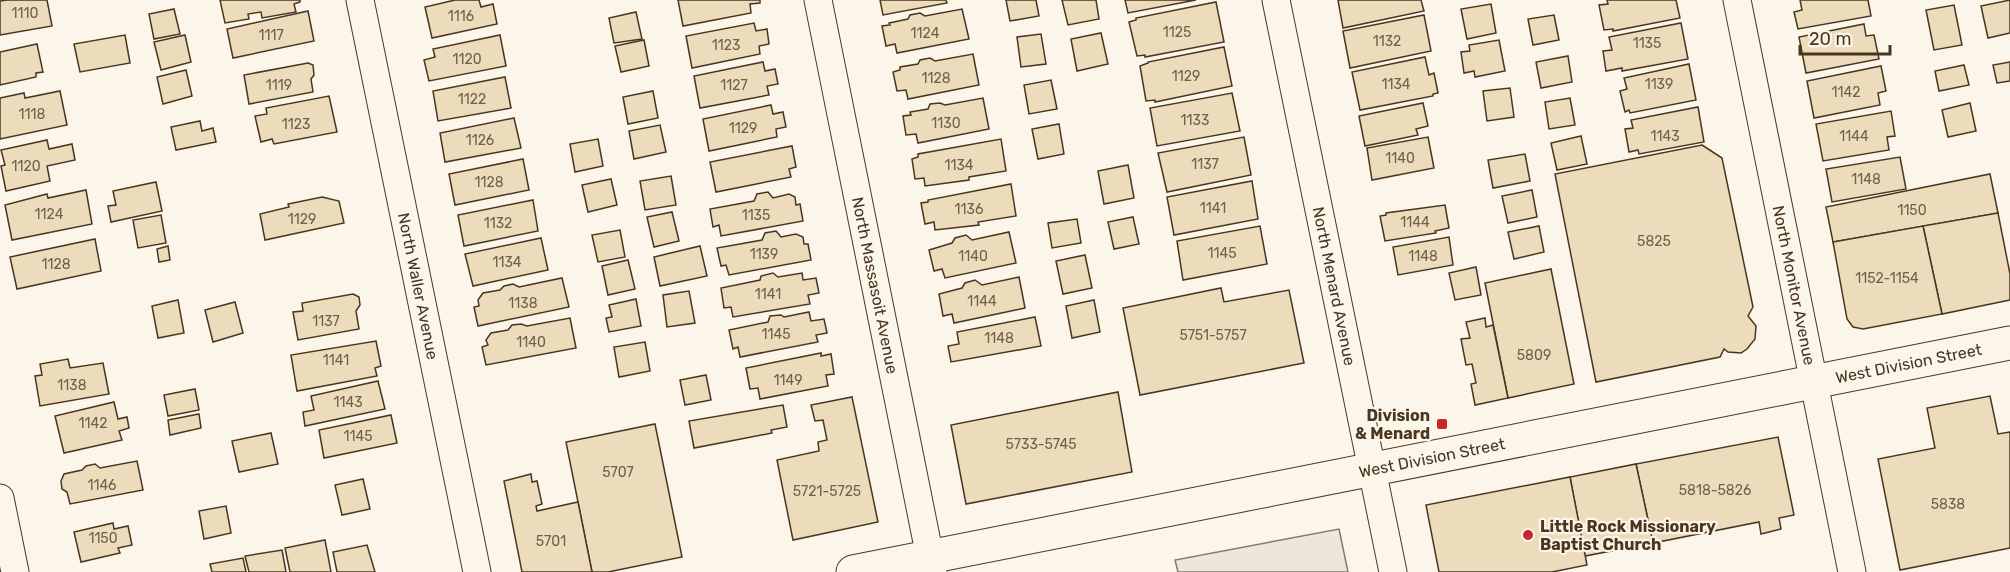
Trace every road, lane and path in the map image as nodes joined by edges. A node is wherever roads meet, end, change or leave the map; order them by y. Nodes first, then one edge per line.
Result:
1 (360, 0) edge
2 (818, 0) edge
3 (1276, 0) edge
4 (1737, 0) edge
5 (2010, 344) edge
6 (1814, 382) junction
7 (1372, 469) junction
8 (0, 498) edge
9 (931, 564) edge
10 (15, 572) edge
11 (477, 572) edge
12 (853, 572) edge
13 (1393, 572) edge
14 (1852, 572) edge

1 - 11 street, North Waller Avenue
2 - 9 street, North Massasoit Avenue
3 - 7 street, North Menard Avenue
4 - 6 street, North Monitor Avenue
5 - 6 main road, West Division Street
6 - 7 main road, West Division Street
6 - 14 street, North Monitor Avenue
7 - 9 main road, West Division Street
7 - 13 street, North Menard Avenue
8 - 10 street
9 - 12 main road, West Division Street

